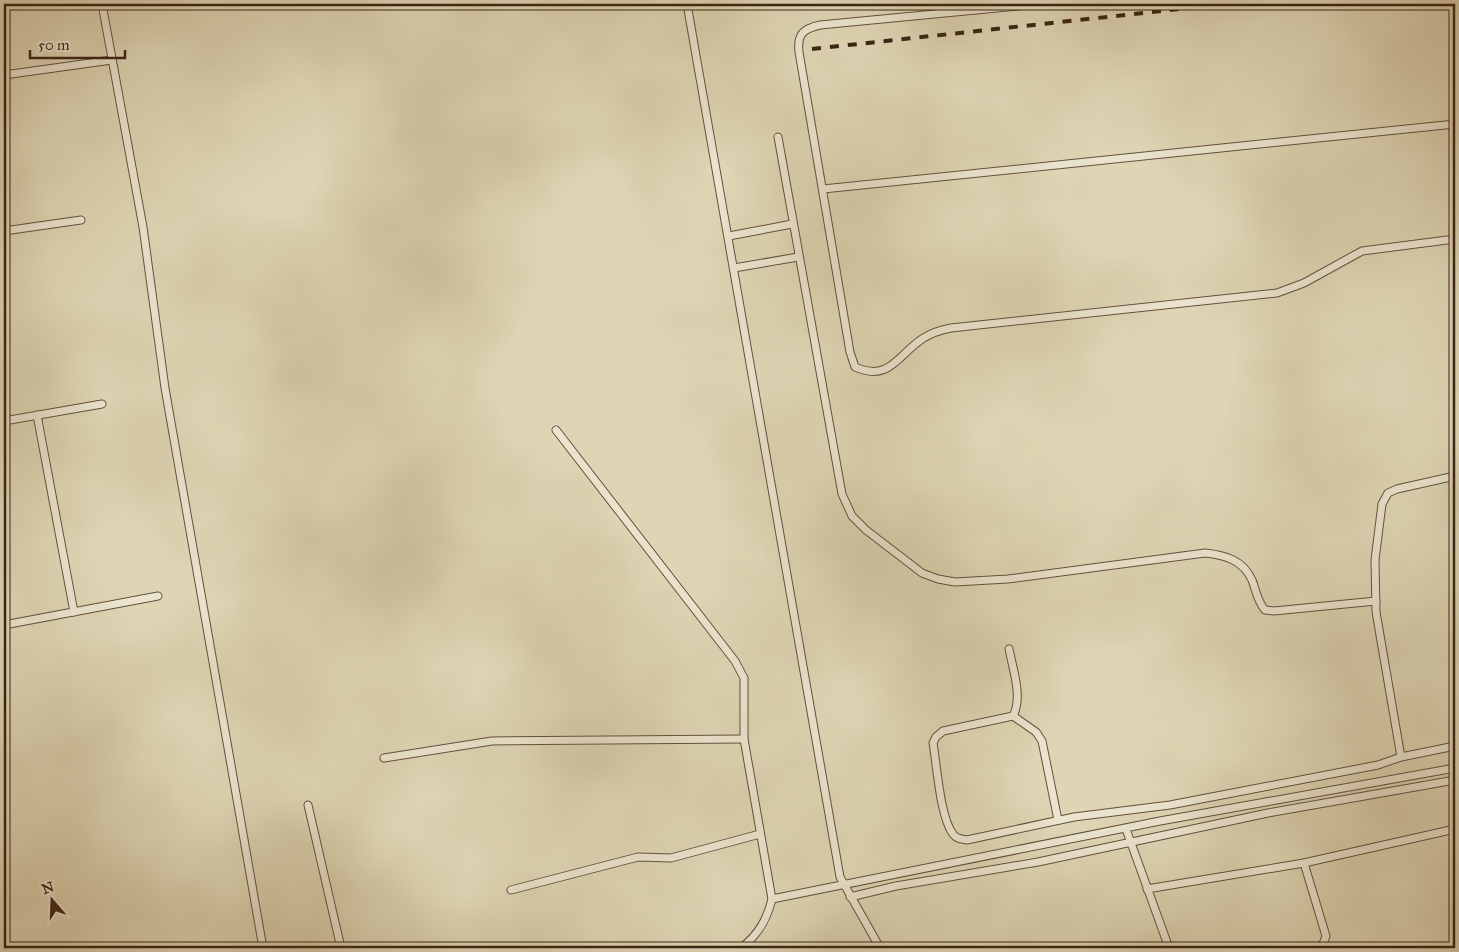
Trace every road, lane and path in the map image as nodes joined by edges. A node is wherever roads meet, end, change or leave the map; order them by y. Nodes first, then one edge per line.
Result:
1 (102, 4) edge
2 (687, 4) edge
3 (1040, 4) edge
4 (112, 60) junction
5 (4, 75) edge
6 (1455, 124) edge
7 (778, 137) dead end
8 (823, 189) junction
9 (81, 220) dead end
10 (792, 224) junction
11 (4, 231) edge
12 (728, 236) junction
13 (1455, 239) edge
14 (798, 257) junction
15 (734, 268) junction
16 (102, 404) dead end
17 (37, 415) junction
18 (4, 421) edge
19 (556, 430) dead end
20 (1455, 476) edge
21 (158, 596) dead end
22 (1376, 601) junction
23 (74, 612) junction
24 (4, 625) edge
25 (1009, 649) dead end
26 (1013, 716) junction
27 (744, 739) junction
28 (1455, 746) edge
29 (1401, 757) junction
30 (384, 758) dead end
31 (1455, 768) edge
32 (1455, 780) edge
33 (308, 805) dead end
34 (1058, 820) junction
35 (1126, 829) junction
36 (1455, 829) edge
37 (760, 834) junction
38 (1129, 842) junction
39 (1304, 862) junction
40 (843, 886) junction
41 (1147, 889) junction
42 (511, 890) dead end
43 (850, 897) junction
44 (772, 899) junction
45 (262, 948) edge
46 (341, 948) edge
47 (741, 948) edge
48 (880, 948) edge
49 (1169, 948) edge
50 (1316, 948) edge

1 - 4 lane
2 - 12 lane
3 - 8 lane
4 - 5 lane
4 - 45 lane
6 - 8 lane
7 - 10 lane
8 - 13 lane
9 - 11 lane
10 - 12 lane
10 - 14 lane
12 - 15 lane
14 - 15 lane
14 - 22 lane
15 - 40 lane
16 - 17 lane
17 - 18 lane
17 - 23 lane
19 - 27 lane
20 - 22 lane
21 - 23 lane
22 - 29 lane
23 - 24 lane
25 - 26 lane
26 - 34 lane
26 - 34 lane
27 - 30 lane
27 - 37 lane
28 - 29 lane
29 - 34 lane
31 - 35 lane
32 - 38 lane
33 - 46 lane
35 - 38 lane
35 - 40 lane
36 - 39 lane
37 - 42 lane
37 - 44 lane
38 - 41 lane
38 - 43 lane
39 - 41 lane
39 - 50 lane
40 - 43 lane
40 - 44 lane
41 - 49 lane
43 - 48 lane
44 - 47 lane

